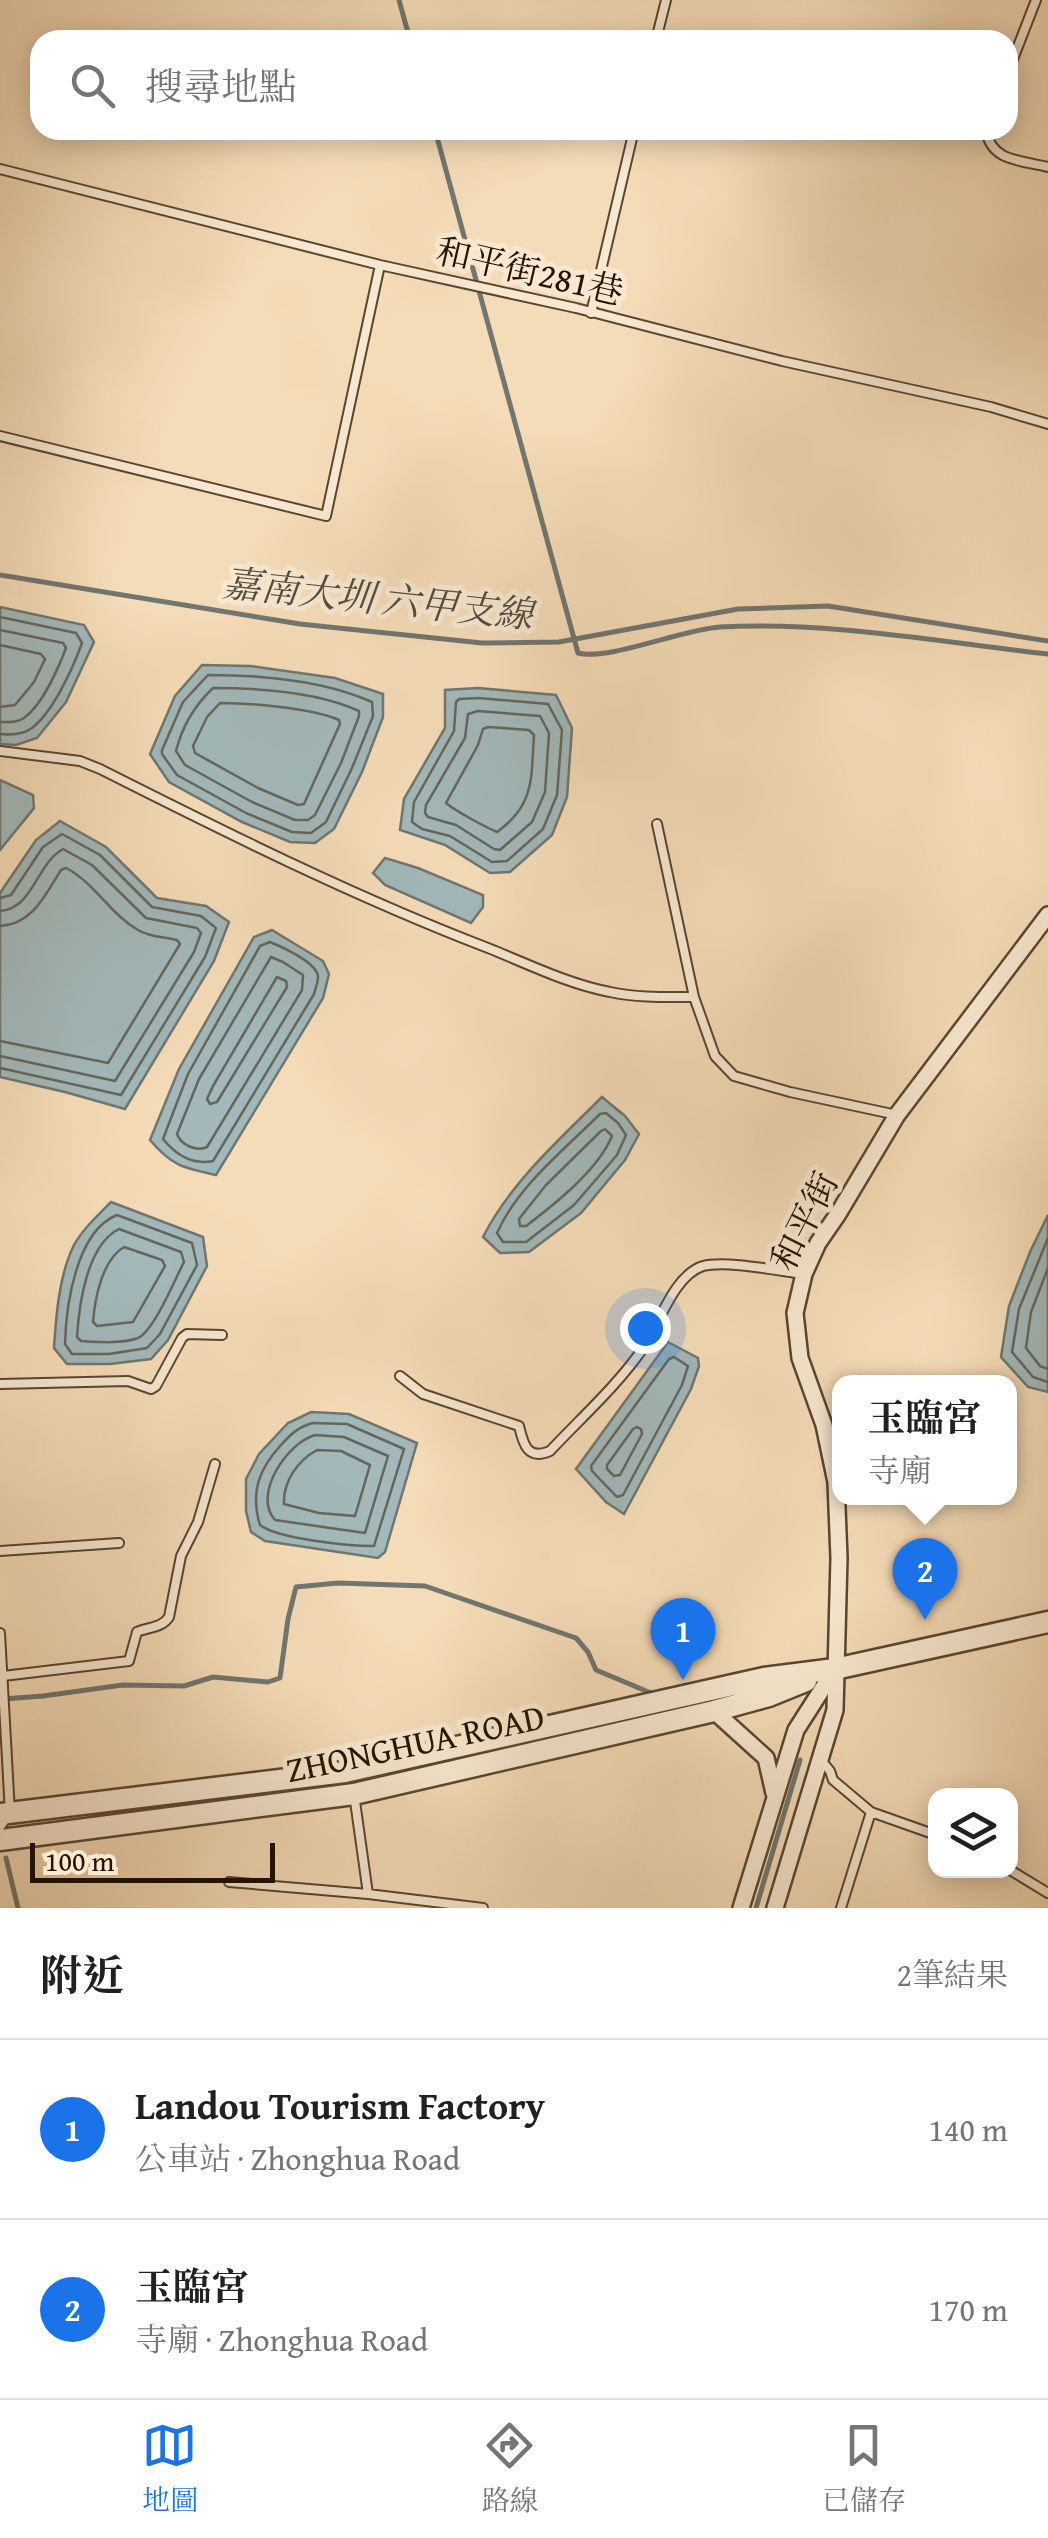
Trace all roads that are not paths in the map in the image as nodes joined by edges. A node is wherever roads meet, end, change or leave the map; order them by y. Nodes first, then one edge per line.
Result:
1 (666, 0) edge
2 (1036, 0) edge
3 (658, 30) edge
4 (1018, 46) edge
5 (632, 140) edge
6 (987, 140) edge
7 (1048, 167) edge
8 (0, 169) edge
9 (380, 265) junction
10 (591, 312) junction
11 (1048, 424) edge
12 (0, 436) edge
13 (0, 752) edge
14 (656, 824) dead end
15 (1048, 915) edge
16 (694, 997) junction
17 (897, 1115) junction
18 (804, 1274) junction
19 (222, 1335) dead end
20 (400, 1376) dead end
21 (0, 1384) edge
22 (832, 1463) edge
23 (215, 1464) dead end
24 (837, 1505) edge
25 (119, 1544) dead end
26 (0, 1552) edge
27 (1048, 1622) edge
28 (0, 1633) edge
29 (835, 1669) junction
30 (3, 1676) junction
31 (714, 1711) junction
32 (821, 1760) junction
33 (354, 1794) junction
34 (775, 1796) junction
35 (871, 1812) junction
36 (3, 1818) edge
37 (928, 1832) edge
38 (0, 1840) edge
39 (1018, 1875) edge
40 (229, 1882) dead end
41 (368, 1894) junction
42 (1048, 1894) edge
43 (483, 1908) edge
44 (741, 1908) edge
45 (775, 1908) edge
46 (841, 1908) edge

1 - 3 lane
2 - 4 lane
5 - 10 lane
6 - 7 lane
8 - 9 lane, 和平街281巷
9 - 10 lane, 和平街281巷
9 - 12 lane
10 - 11 lane, 和平街281巷
13 - 16 lane
14 - 16 lane
15 - 17 street, 和平街
16 - 17 lane
17 - 18 street, 和平街
18 - 20 lane
18 - 22 street, 和平街
19 - 21 lane
23 - 30 lane
24 - 29 street, 和平街
25 - 26 lane
27 - 29 street, ZHONGHUA ROAD
28 - 30 lane
29 - 31 street, ZHONGHUA ROAD
29 - 32 street, 和平街
29 - 34 street
29 - 36 street, ZHONGHUA ROAD
30 - 36 lane
31 - 33 street, ZHONGHUA ROAD
31 - 34 street
32 - 35 lane
32 - 45 street, 和平街
33 - 38 street, ZHONGHUA ROAD
33 - 41 lane
34 - 44 street
35 - 37 lane
35 - 46 lane
39 - 42 lane
40 - 41 lane
41 - 43 lane

